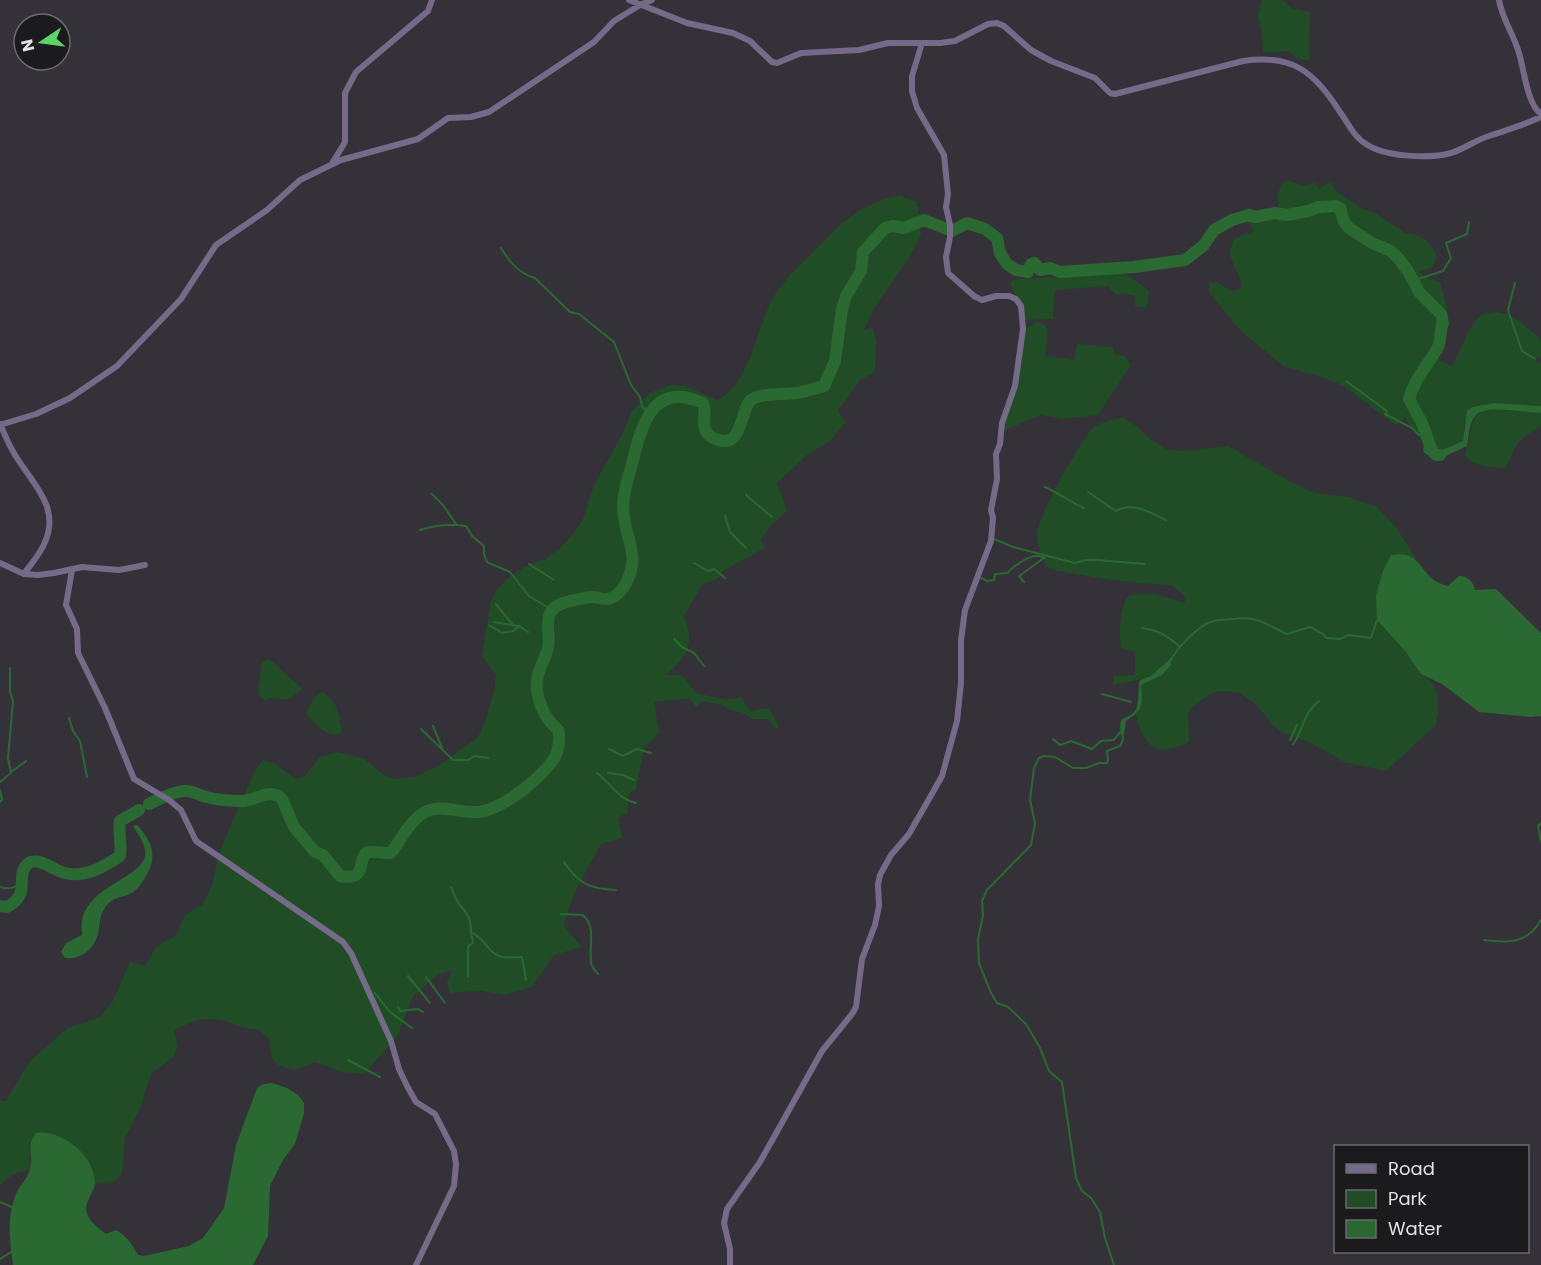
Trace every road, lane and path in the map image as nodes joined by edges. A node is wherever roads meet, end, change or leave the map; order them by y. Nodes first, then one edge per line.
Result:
1 (432, 0) edge
2 (629, 0) edge
3 (652, 0) edge
4 (1500, 0) edge
5 (640, 5) junction
6 (922, 43) junction
7 (1541, 116) edge
8 (331, 165) junction
9 (0, 424) edge
10 (0, 563) edge
11 (145, 565) dead end
12 (72, 570) junction
13 (24, 574) junction
14 (416, 1265) edge
15 (730, 1265) edge

1 - 8 street
2 - 5 street
3 - 5 street
4 - 7 street
5 - 6 street
5 - 8 street
6 - 7 street
6 - 15 street
8 - 9 street
9 - 13 street
10 - 13 street
11 - 12 street
12 - 13 street
12 - 14 street

